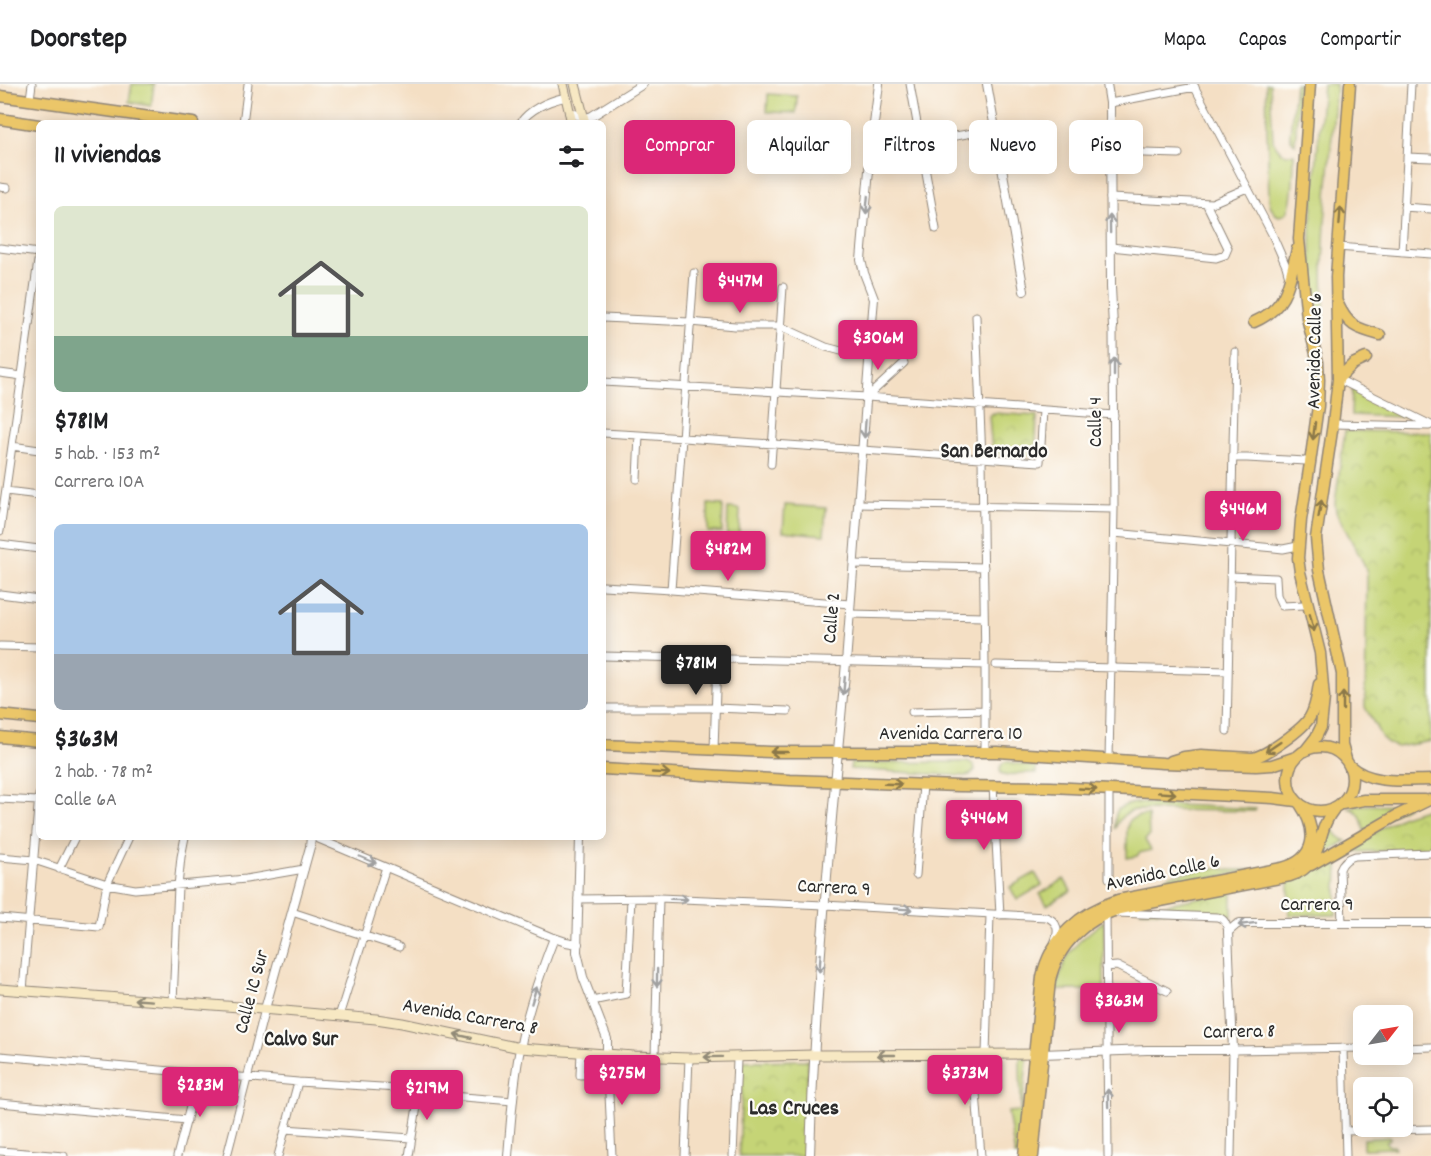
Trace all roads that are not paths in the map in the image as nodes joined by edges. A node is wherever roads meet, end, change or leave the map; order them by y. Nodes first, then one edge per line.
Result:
1 (32, 84) edge
2 (249, 84) edge
3 (563, 84) edge
4 (575, 84) edge
5 (643, 84) edge
6 (879, 84) edge
7 (910, 84) edge
8 (987, 84) edge
9 (1107, 84) edge
10 (1310, 84) edge
11 (1350, 84) edge
12 (1412, 84) edge
13 (1194, 86) edge
14 (0, 96) edge
15 (566, 97) junction
16 (30, 99) junction
17 (1110, 103) junction
18 (569, 112) junction
19 (0, 119) edge
20 (173, 120) edge
21 (243, 120) edge
22 (523, 120) edge
23 (571, 120) edge
24 (584, 120) edge
25 (874, 120) edge
26 (916, 120) edge
27 (993, 120) edge
28 (1110, 120) edge
29 (36, 125) edge
30 (1143, 153) edge
31 (1179, 154) dead end
32 (1407, 156) junction
33 (1431, 158) edge
34 (869, 174) edge
35 (926, 174) edge
36 (1002, 174) edge
37 (1110, 174) edge
38 (1247, 188) junction
39 (1110, 198) junction
40 (1206, 203) junction
41 (1404, 207) junction
42 (1431, 209) edge
43 (936, 229) dead end
44 (1299, 239) junction
45 (1111, 247) junction
46 (1337, 247) junction
47 (0, 248) edge
48 (1402, 252) junction
49 (36, 254) edge
50 (1431, 254) edge
51 (694, 273) dead end
52 (1289, 279) junction
53 (783, 287) dead end
54 (1024, 291) dead end
55 (1335, 295) junction
56 (35, 309) edge
57 (976, 316) dead end
58 (606, 318) edge
59 (690, 322) junction
60 (1254, 322) dead end
61 (780, 326) junction
62 (1113, 327) joint
63 (1380, 335) dead end
64 (1235, 352) dead end
65 (870, 356) junction
66 (1366, 358) dead end
67 (904, 363) dead end
68 (0, 373) edge
69 (22, 376) junction
70 (1338, 379) junction
71 (606, 382) edge
72 (686, 387) junction
73 (776, 392) junction
74 (867, 397) junction
75 (979, 405) junction
76 (1043, 410) junction
77 (1114, 415) junction
78 (1333, 424) junction
79 (1431, 426) edge
80 (606, 433) edge
81 (639, 435) junction
82 (682, 438) junction
83 (772, 444) junction
84 (12, 446) junction
85 (36, 450) edge
86 (863, 450) junction
87 (1233, 458) junction
88 (982, 459) junction
89 (1310, 463) junction
90 (771, 464) dead end
91 (637, 479) dead end
92 (4, 485) edge
93 (36, 494) edge
94 (859, 504) junction
95 (983, 507) junction
96 (1114, 509) junction
97 (0, 531) edge
98 (1114, 532) junction
99 (1231, 543) junction
100 (0, 544) edge
101 (1298, 546) junction
102 (36, 549) edge
103 (854, 564) junction
104 (984, 567) junction
105 (1230, 576) junction
106 (606, 586) edge
107 (671, 590) junction
108 (0, 594) edge
109 (36, 599) edge
110 (850, 604) junction
111 (1304, 605) dead end
112 (850, 614) junction
113 (984, 617) junction
114 (0, 646) edge
115 (36, 647) edge
116 (606, 656) edge
117 (717, 659) junction
118 (846, 662) junction
119 (985, 665) junction
120 (996, 665) dead end
121 (1322, 666) junction
122 (1111, 668) junction
123 (1228, 671) junction
124 (606, 708) edge
125 (715, 708) junction
126 (984, 710) junction
127 (788, 711) dead end
128 (912, 712) dead end
129 (0, 716) edge
130 (36, 718) edge
131 (1227, 731) dead end
132 (0, 737) edge
133 (36, 741) edge
134 (606, 745) edge
135 (714, 750) junction
136 (985, 752) junction
137 (837, 753) junction
138 (1301, 754) junction
139 (1109, 760) junction
140 (1348, 763) junction
141 (1163, 764) junction
142 (606, 770) edge
143 (1431, 780) edge
144 (835, 782) junction
145 (924, 785) junction
146 (993, 786) junction
147 (1109, 790) junction
148 (0, 799) edge
149 (1430, 800) edge
150 (36, 801) edge
151 (1298, 803) junction
152 (1338, 807) junction
153 (36, 830) edge
154 (74, 840) edge
155 (128, 840) edge
156 (184, 840) edge
157 (312, 840) edge
158 (320, 840) edge
159 (581, 840) edge
160 (1431, 853) edge
161 (0, 857) edge
162 (34, 860) junction
163 (386, 867) junction
164 (59, 869) junction
165 (304, 869) junction
166 (1303, 870) junction
167 (916, 875) dead end
168 (1109, 878) dead end
169 (107, 884) junction
170 (178, 886) junction
171 (660, 898) junction
172 (578, 899) junction
173 (631, 899) junction
174 (824, 905) junction
175 (292, 912) junction
176 (1107, 913) junction
177 (990, 914) junction
178 (1000, 915) junction
179 (0, 918) edge
180 (28, 921) junction
181 (1342, 923) junction
182 (1431, 923) edge
183 (1228, 932) junction
184 (364, 936) junction
185 (554, 938) junction
186 (578, 944) junction
187 (399, 947) dead end
188 (1050, 952) junction
189 (1106, 967) junction
190 (0, 989) edge
191 (23, 991) junction
192 (1167, 991) dead end
193 (592, 1001) junction
194 (173, 1002) junction
195 (265, 1009) junction
196 (339, 1016) junction
197 (1413, 1047) edge
198 (1431, 1047) edge
199 (520, 1048) junction
200 (1343, 1048) junction
201 (1353, 1048) edge
202 (1233, 1050) junction
203 (581, 1052) junction
204 (1107, 1052) junction
205 (607, 1054) junction
206 (1038, 1054) junction
207 (813, 1055) junction
208 (973, 1055) junction
209 (986, 1055) junction
210 (0, 1056) edge
211 (656, 1057) junction
212 (689, 1058) junction
213 (737, 1058) junction
214 (199, 1073) junction
215 (608, 1074) junction
216 (248, 1078) junction
217 (298, 1082) junction
218 (451, 1096) dead end
219 (513, 1101) junction
220 (0, 1103) edge
221 (187, 1120) junction
222 (285, 1129) junction
223 (1431, 1129) edge
224 (1345, 1131) junction
225 (411, 1138) junction
226 (0, 1151) edge
227 (34, 1155) edge
228 (64, 1156) edge
229 (177, 1156) edge
230 (227, 1156) edge
231 (278, 1156) edge
232 (409, 1156) edge
233 (508, 1156) edge
234 (612, 1156) edge
235 (685, 1156) edge
236 (734, 1156) edge
237 (810, 1156) edge
238 (981, 1156) edge
239 (1024, 1156) edge
240 (1033, 1156) edge
241 (1108, 1156) edge
242 (1231, 1156) edge
243 (1346, 1156) edge

1 - 16 street
2 - 21 street
3 - 15 main road
4 - 24 main road
5 - 24 street
6 - 25 street, Calle 2
7 - 26 street
8 - 27 street
9 - 17 street, Calle 4
10 - 44 main road, Avenida Calle 6
46 -> 11 main road, Avenida Calle 6
12 - 32 street
13 - 17 street
13 - 38 street
14 - 16 main road
15 - 18 main road
15 - 22 street
16 - 20 main road
17 - 28 street, Calle 4
18 - 23 main road
18 - 24 street
19 - 29 main road
30 - 31 street
32 - 33 street
32 - 41 street
34 -> 65 street, Calle 2
35 - 43 street
36 - 54 street
37 - 39 street, Calle 4
38 - 40 street
38 - 52 street
39 - 40 street
45 -> 39 street, Calle 4
40 - 45 street
41 - 42 street
41 - 48 street
44 - 52 main road
44 -> 89 main road, Avenida Calle 6
45 - 62 street, Calle 4
46 - 48 street
46 - 55 main road, Avenida Calle 6
47 - 49 street
48 - 50 street
51 - 59 street
52 - 60 main road
53 - 61 street
55 - 63 main road
55 - 70 main road, Avenida Calle 6
56 - 69 street
57 - 75 street
58 - 59 street
59 - 61 street
59 - 72 street
61 - 65 street
61 - 73 street
77 -> 62 street, Calle 4
64 - 87 street
65 - 74 street, Calle 2
66 - 70 main road
67 - 74 street
68 - 69 street
69 - 84 street
70 - 78 main road, Avenida Calle 6
70 - 79 street
71 - 72 street
72 - 73 street
72 - 82 street
73 - 74 street
73 - 83 street
74 - 75 street
74 -> 86 street, Calle 2
75 - 76 street
75 - 88 street
76 - 77 street
76 - 88 street
77 - 96 street, Calle 4
78 - 79 street
140 -> 78 main road, Avenida Calle 6
80 - 81 street
81 - 82 street
81 - 91 street
82 - 83 street
82 - 107 street
83 - 86 street
83 - 90 street
84 - 85 street
84 - 92 street
86 - 88 street
86 - 94 street, Calle 2
87 - 89 street
87 - 99 street
88 - 95 street
89 - 101 main road, Avenida Calle 6
92 - 93 street
92 - 97 street
94 - 95 street
94 - 103 street, Calle 2
95 - 96 street
95 - 104 street
96 - 98 street, Calle 4
98 - 99 street
98 - 122 street, Calle 4
99 - 101 street
99 - 105 street
100 - 102 street
101 -> 121 main road, Avenida Calle 6
103 - 104 street
103 - 110 street, Calle 2
104 - 113 street
105 - 111 street
105 - 123 street
106 - 107 street
107 - 110 street
108 - 109 street
110 - 112 street, Calle 2
112 - 113 street
112 - 118 street, Calle 2
113 - 119 street
114 - 115 street
116 - 117 street
117 - 118 street
117 - 125 street
118 - 119 street
118 -> 137 street, Calle 2
119 - 126 street
120 - 122 street
121 - 138 main road, Avenida Calle 6
121 -> 141 main road
122 - 123 street
122 - 139 street, Calle 4
123 - 131 street
124 - 125 street
125 - 127 street
125 - 135 street
126 - 128 street
126 - 136 street
129 - 130 main road
132 - 133 main road
134 - 135 main road, Avenida Carrera 10
137 -> 135 main road, Avenida Carrera 10
136 - 137 main road, Avenida Carrera 10
136 - 139 main road, Avenida Carrera 10
137 - 144 street, Calle 2
138 - 140 main road
138 - 141 main road, Avenida Carrera 10
138 - 151 main road
139 - 141 main road, Avenida Carrera 10
140 - 143 main road
140 - 152 main road
142 -> 144 main road
144 -> 145 main road
144 - 174 street, Calle 2
145 - 146 main road
145 - 167 street
146 -> 147 main road
146 - 178 street
147 -> 151 main road
147 - 168 street
148 - 150 street
149 - 152 main road
149 - 166 main road, Avenida Calle 6
151 - 152 main road
151 - 188 main road, Avenida Calle 6
152 - 166 main road
153 - 162 street
154 - 164 street
155 - 169 street
156 - 170 street
157 - 165 street, Calle 1C Sur
158 -> 163 street
159 - 172 street
160 - 181 street
161 - 162 street
162 - 164 street
162 - 180 street
163 - 184 street
163 - 185 street
164 - 169 street
165 - 170 street
165 - 175 street, Calle 1C Sur
166 - 176 main road, Avenida Calle 6
169 - 170 street
169 - 180 street
170 - 194 street
171 - 173 street, Carrera 9
171 -> 174 street, Carrera 9
171 -> 211 street
172 - 173 street, Carrera 9
172 - 186 street
173 - 193 street
174 -> 177 street, Carrera 9
174 -> 207 street, Calle 2
175 - 184 street
175 - 195 street, Calle 1C Sur
176 - 183 street
176 - 189 street
176 - 206 main road, Avenida Calle 6
177 - 178 street, Carrera 9
177 - 209 street
178 - 188 street, Carrera 9
179 - 180 street
180 - 191 street
181 - 182 street, Carrera 9
181 -> 183 street, Carrera 9
183 - 202 street
184 - 187 street
184 - 196 street
185 - 186 street
199 -> 185 street
186 - 193 street
188 - 206 main road, Avenida Calle 6
189 - 192 street
189 - 204 street
190 - 191 main road, Avenida Carrera 8
194 -> 191 main road, Avenida Carrera 8
193 - 205 street
194 - 195 main road, Avenida Carrera 8
195 - 196 main road, Avenida Carrera 8
195 - 216 street, Calle 1C Sur
199 -> 196 main road, Avenida Carrera 8
197 - 198 street
199 - 203 main road, Avenida Carrera 8
199 - 219 street
200 - 201 street, Carrera 8
200 - 202 street, Carrera 8
200 - 224 street
202 - 204 street, Carrera 8
202 - 242 street
203 - 205 main road, Avenida Carrera 8
203 - 215 street
204 - 206 street, Carrera 8
241 -> 204 street
205 - 211 main road, Avenida Carrera 8
205 - 215 street
206 - 209 main road, Avenida Carrera 8
206 - 239 main road, Avenida Calle 6
206 - 240 main road, Avenida Calle 6
208 -> 207 main road, Avenida Carrera 8
207 - 213 main road, Avenida Carrera 8
207 - 237 street, Calle 2
208 - 209 main road, Avenida Carrera 8
208 - 238 street
210 - 214 street
211 - 212 main road, Avenida Carrera 8
213 -> 212 main road, Avenida Carrera 8
212 - 235 street
213 - 236 street
214 - 216 street
214 - 221 street
215 - 234 street
216 - 217 street
216 - 230 street, Calle 1C Sur
217 - 222 street
217 - 225 street
218 - 219 street
219 - 233 street
220 - 221 street
221 - 229 street
222 - 225 street
222 - 231 street
223 - 224 street
224 - 243 street
225 - 232 street
226 - 227 street
227 - 228 street

